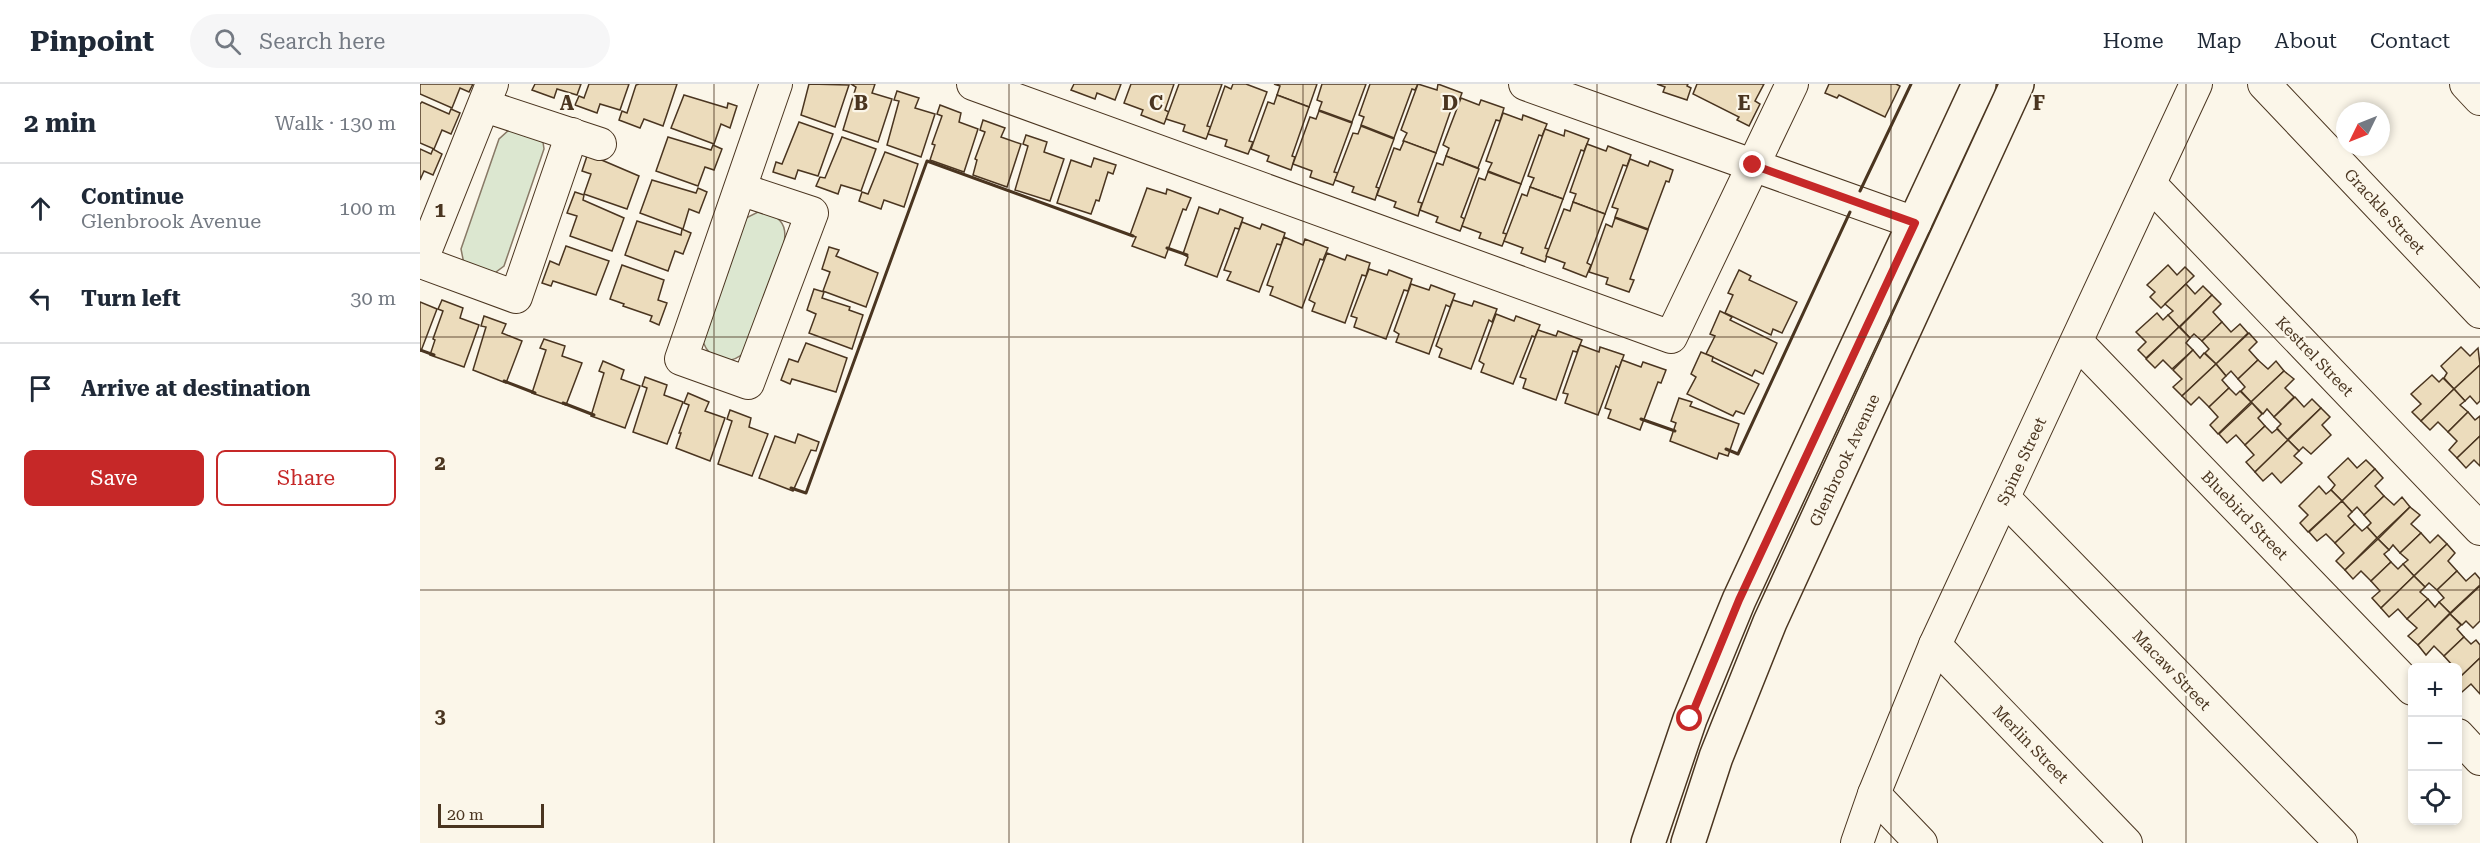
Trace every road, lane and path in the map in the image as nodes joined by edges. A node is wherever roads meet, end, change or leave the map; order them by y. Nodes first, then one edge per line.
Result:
1 (776, 84) edge
2 (973, 84) edge
3 (1792, 84) edge
4 (1979, 84) edge
5 (2017, 84) edge
6 (2196, 84) edge
7 (2264, 84) edge
8 (2466, 84) edge
9 (1534, 86) edge
10 (489, 95) edge
11 (2480, 99) edge
12 (1753, 165) junction
13 (2150, 184) junction
14 (740, 189) junction
15 (1915, 223) junction
16 (2480, 312) edge
17 (2077, 342) junction
18 (2004, 498) junction
19 (2480, 529) edge
20 (1935, 645) junction
21 (2408, 685) edge
22 (2462, 740) edge
23 (2480, 759) edge
24 (1874, 794) junction
25 (1648, 843) edge
26 (1688, 843) edge
27 (1857, 843) edge
28 (1921, 843) edge
29 (2126, 843) edge
30 (2341, 843) edge

1 - 14 street
2 - 12 street
3 - 12 street
4 - 15 street
5 - 26 street, Glenbrook Avenue
6 - 13 street, Spine Street
7 - 16 street, Grackle Street
8 - 11 street
9 - 12 street
10 - 10 street
12 - 15 street
13 - 17 street, Spine Street
13 - 19 street, Kestrel Street
14 - 14 street
15 - 25 street
17 - 18 street, Spine Street
17 - 21 street, Bluebird Street
18 - 20 street, Spine Street
18 - 30 street, Macaw Street
20 - 24 street, Spine Street
20 - 29 street, Merlin Street
22 - 23 street
24 - 27 street, Spine Street
24 - 28 street

